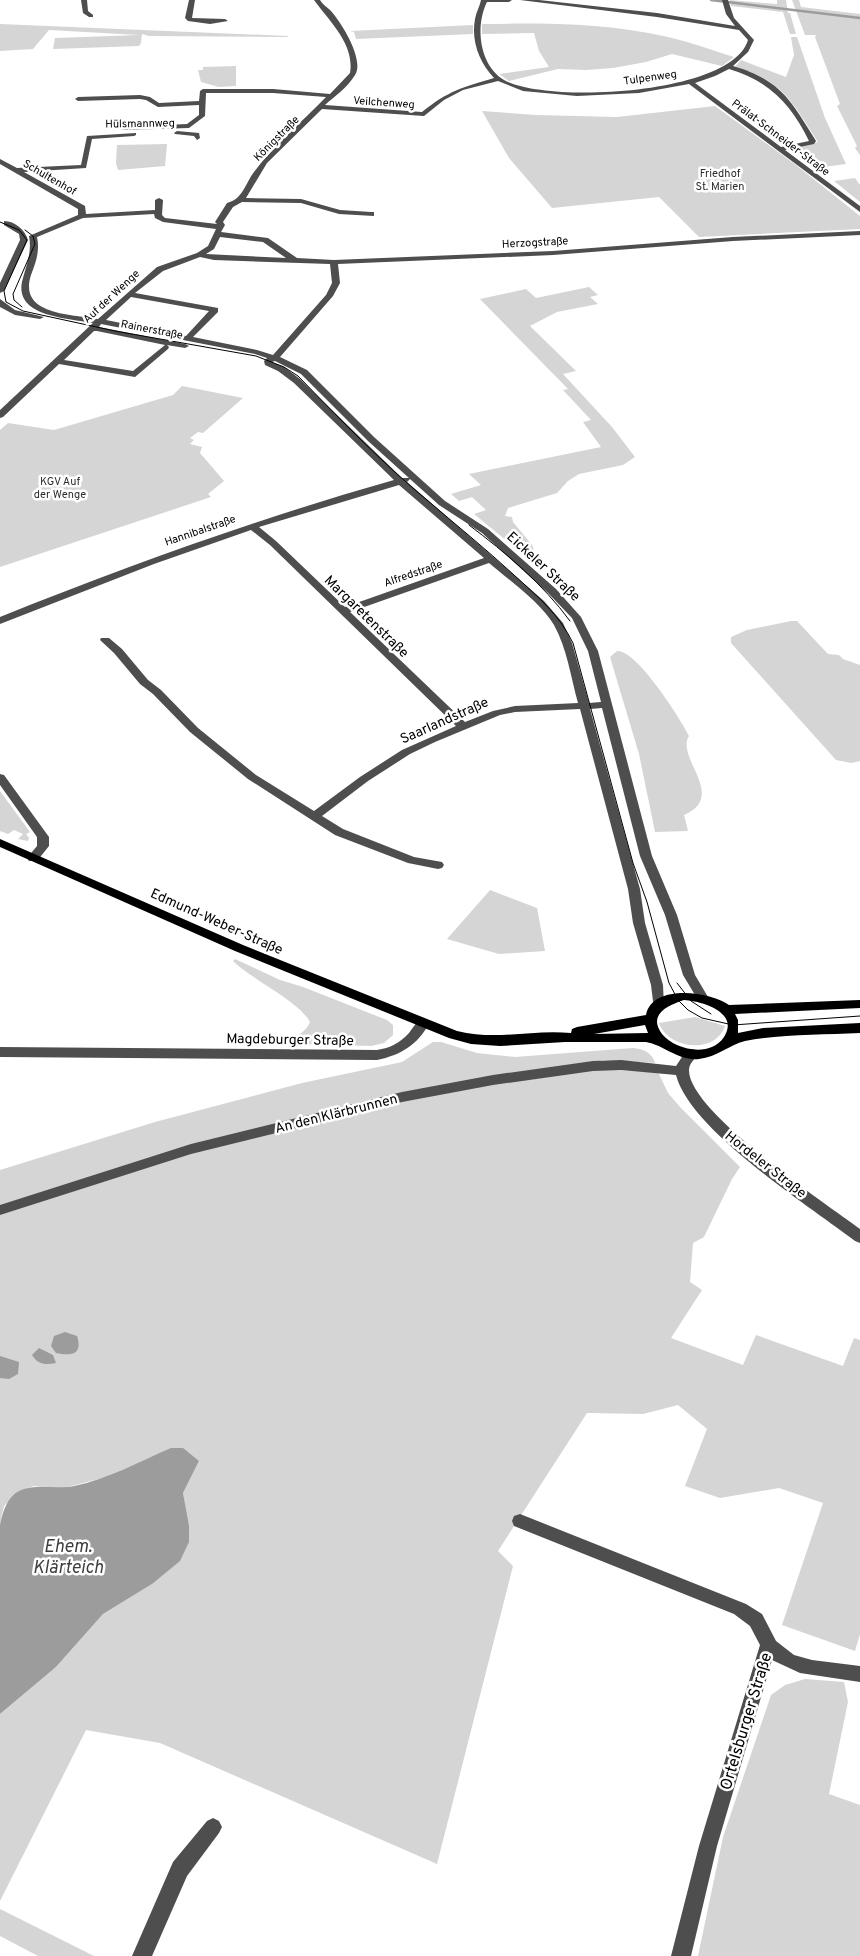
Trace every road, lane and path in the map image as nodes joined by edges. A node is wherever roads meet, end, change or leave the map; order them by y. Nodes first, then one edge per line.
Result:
1 (84, 0) edge
2 (192, 0) edge
3 (317, 0) edge
4 (324, 0) edge
5 (484, 0) edge
6 (509, 0) edge
7 (523, 0) edge
8 (725, 7) edge
9 (328, 11) junction
10 (91, 16) dead end
11 (717, 18) dead end
12 (225, 21) dead end
13 (711, 23) junction
14 (738, 28) junction
15 (728, 67) junction
16 (499, 79) junction
17 (690, 82) junction
18 (333, 96) junction
19 (78, 99) dead end
20 (202, 103) junction
21 (321, 107) junction
22 (123, 128) dead end
23 (197, 138) dead end
24 (780, 149) junction
25 (0, 161) edge
26 (15, 170) junction
27 (159, 200) dead end
28 (239, 202) junction
29 (860, 210) edge
30 (159, 212) junction
31 (371, 214) dead end
32 (82, 216) junction
33 (3, 221) edge
34 (219, 228) junction
35 (860, 233) edge
36 (33, 236) junction
37 (281, 251) junction
38 (200, 256) junction
39 (266, 260) junction
40 (297, 260) junction
41 (334, 262) junction
42 (0, 291) edge
43 (129, 294) junction
44 (2, 306) edge
45 (100, 321) junction
46 (93, 328) junction
47 (188, 338) junction
48 (164, 347) dead end
49 (270, 360) junction
50 (58, 361) junction
51 (0, 415) edge
52 (414, 478) junction
53 (400, 481) junction
54 (252, 526) junction
55 (492, 560) junction
56 (342, 611) junction
57 (0, 620) edge
58 (106, 640) dead end
59 (606, 705) junction
60 (584, 706) junction
61 (463, 726) junction
62 (0, 777) edge
63 (314, 817) junction
64 (0, 843) edge
65 (33, 858) junction
66 (438, 865) dead end
67 (702, 997) junction
68 (860, 1004) edge
69 (658, 1006) junction
70 (725, 1010) junction
71 (651, 1019) junction
72 (423, 1024) junction
73 (860, 1028) edge
74 (565, 1037) junction
75 (658, 1039) junction
76 (728, 1040) junction
77 (0, 1052) edge
78 (692, 1054) junction
79 (682, 1071) junction
80 (0, 1210) edge
81 (860, 1236) edge
82 (520, 1521) dead end
83 (768, 1644) junction
84 (860, 1674) edge
85 (213, 1827) dead end
86 (142, 1956) edge
87 (681, 1956) edge

1 - 10 street
2 - 12 street
3 - 9 street, Königstraße
4 - 9 street, Königstraße
5 - 6 street
5 - 16 street
7 - 13 street
8 - 14 street, Tulpenweg
9 - 18 street, Königstraße
11 - 13 street
13 - 14 street
14 - 15 street, Tulpenweg
15 - 17 street, Tulpenweg
15 - 24 street
16 - 17 street, Tulpenweg
16 - 21 street, Veilchenweg
17 - 24 street, Prälat-Schneider-Straße
18 - 20 street, Königstraße
18 - 21 street, Königstraße
19 - 20 street
20 - 22 street
21 - 28 street, Königstraße
23 - 26 street, Hülsmannweg
24 - 29 street, Prälat-Schneider-Straße
25 - 26 street, Schultenhof
26 - 32 street, Schultenhof
27 - 30 street
28 - 31 street
28 - 34 street, Königstraße
30 - 32 street
30 - 34 street, Herzogstraße
32 - 36 street
33 - 36 street
33 - 42 street
34 - 37 street, Herzogstraße
34 - 38 street, Königstraße
35 - 41 street, Herzogstraße
36 - 45 street, Rainerstraße
37 - 39 street
37 - 40 street, Herzogstraße
38 - 39 street, Auf der Wenge
38 - 43 street, Auf der Wenge
39 - 40 street, Auf der Wenge
40 - 41 street, Herzogstraße
41 - 49 street
43 - 45 street, Auf der Wenge
43 - 47 street
44 - 46 street, Rainerstraße
45 - 46 street, Auf der Wenge
45 - 47 street, Rainerstraße
46 - 49 street, Rainerstraße
46 - 50 street, Auf der Wenge
47 - 49 street, Rainerstraße
48 - 50 street
49 - 52 street, Eickeler Straße
49 - 53 street
50 - 51 street, Auf der Wenge
52 - 53 street, Hannibalstraße
52 - 59 street, Eickeler Straße
53 - 54 street, Hannibalstraße
53 - 55 street
54 - 56 street, Margaretenstraße
54 - 57 street, Hannibalstraße
55 - 56 street, Alfredstraße
55 - 60 street
56 - 61 street, Margaretenstraße
58 - 63 street
59 - 60 street, Saarlandstraße
59 - 67 street, Eickeler Straße
60 - 61 street, Saarlandstraße
60 - 69 street
61 - 63 street, Saarlandstraße
62 - 65 street
63 - 66 street
64 - 65 main road, Edmund-Weber-Straße
65 - 72 main road, Edmund-Weber-Straße
67 - 69 main road
67 - 70 main road
68 - 70 main road
69 - 71 main road
70 - 76 main road
71 - 74 main road
71 - 75 main road
72 - 74 main road
72 - 77 street, Magdeburger Straße
73 - 76 main road
74 - 75 main road
75 - 78 main road
76 - 78 main road
78 - 79 street
79 - 80 street, An den Klärbrunnen
79 - 81 street, Hordeler Straße
82 - 83 street, Ortelsburger Straße
83 - 84 street
83 - 87 street, Ortelsburger Straße
85 - 86 street

